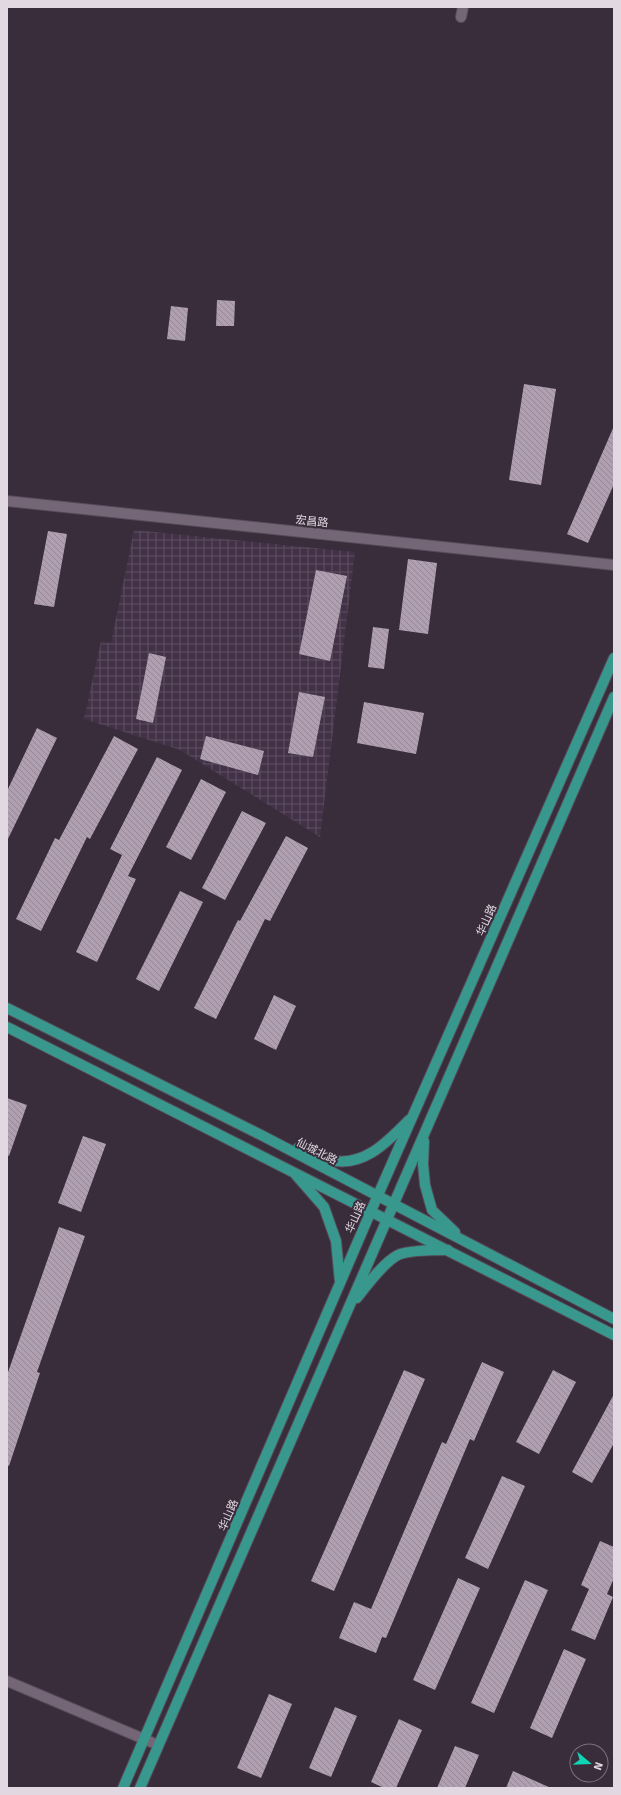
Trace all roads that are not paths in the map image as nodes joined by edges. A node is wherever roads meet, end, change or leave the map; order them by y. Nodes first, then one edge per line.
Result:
1 (7, 501) edge
2 (614, 566) edge
3 (614, 658) edge
4 (614, 697) edge
5 (7, 1008) edge
6 (7, 1027) edge
7 (413, 1115) junction
8 (425, 1132) junction
9 (263, 1136) junction
10 (292, 1171) junction
11 (378, 1196) junction
12 (394, 1203) junction
13 (371, 1210) junction
14 (388, 1219) junction
15 (466, 1241) junction
16 (449, 1250) junction
17 (340, 1283) junction
18 (349, 1307) junction
19 (614, 1319) edge
20 (614, 1335) edge
21 (7, 1681) edge
22 (144, 1739) junction
23 (158, 1745) junction
24 (124, 1788) edge
25 (140, 1788) edge

1 - 2 street, 宏昌路
3 - 7 main road, 华山路
4 - 8 main road
5 - 9 main road, 仙城北路
6 - 10 main road
7 - 9 main road
7 - 11 main road, 华山路
8 - 12 main road
8 - 15 main road
9 - 11 main road, 仙城北路
10 - 13 main road
10 - 17 main road
11 - 12 main road, 仙城北路
11 - 13 main road, 华山路
12 - 14 main road
12 - 15 main road, 仙城北路
13 - 14 main road
13 - 17 main road, 华山路
14 - 16 main road
14 - 18 main road
15 - 19 main road, 仙城北路
16 - 18 main road
16 - 20 main road
17 - 22 main road, 华山路
18 - 23 main road
21 - 22 street
22 - 23 street
22 - 24 main road, 华山路
23 - 25 main road

